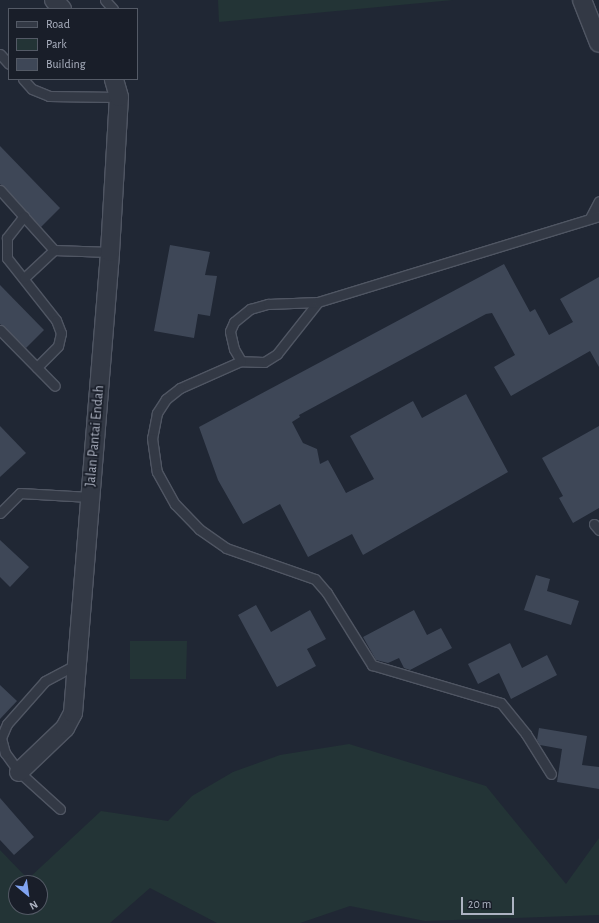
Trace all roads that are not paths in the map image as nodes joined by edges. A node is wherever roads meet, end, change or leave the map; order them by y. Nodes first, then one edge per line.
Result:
1 (54, 0) edge
2 (105, 0) edge
3 (582, 0) edge
4 (61, 8) edge
5 (112, 8) edge
6 (599, 43) edge
7 (0, 54) edge
8 (8, 63) edge
9 (24, 80) edge
10 (114, 80) edge
11 (119, 97) junction
12 (0, 190) edge
13 (599, 201) edge
14 (24, 216) junction
15 (595, 217) edge
16 (54, 250) junction
17 (110, 252) junction
18 (24, 278) junction
19 (318, 302) junction
20 (0, 330) edge
21 (242, 361) junction
22 (37, 367) junction
23 (55, 386) dead end
24 (90, 497) junction
25 (0, 513) edge
26 (77, 664) junction
27 (19, 772) junction
28 (550, 774) dead end
29 (60, 809) dead end

1 - 4 street
2 - 5 lane
3 - 6 street
7 - 8 lane
9 - 11 lane
10 - 11 street, Jalan Pantai Endah
11 - 17 street, Jalan Pantai Endah
12 - 14 lane
13 - 15 lane
14 - 16 lane
14 - 18 lane
15 - 19 lane
16 - 17 lane
16 - 18 lane
17 - 24 street, Jalan Pantai Endah
18 - 22 lane
19 - 21 lane
19 - 21 lane
20 - 22 lane
21 - 28 lane
22 - 23 lane
24 - 25 lane
24 - 26 street, Jalan Pantai Endah
26 - 27 street, Jalan Pantai Endah
26 - 27 lane
27 - 29 lane

